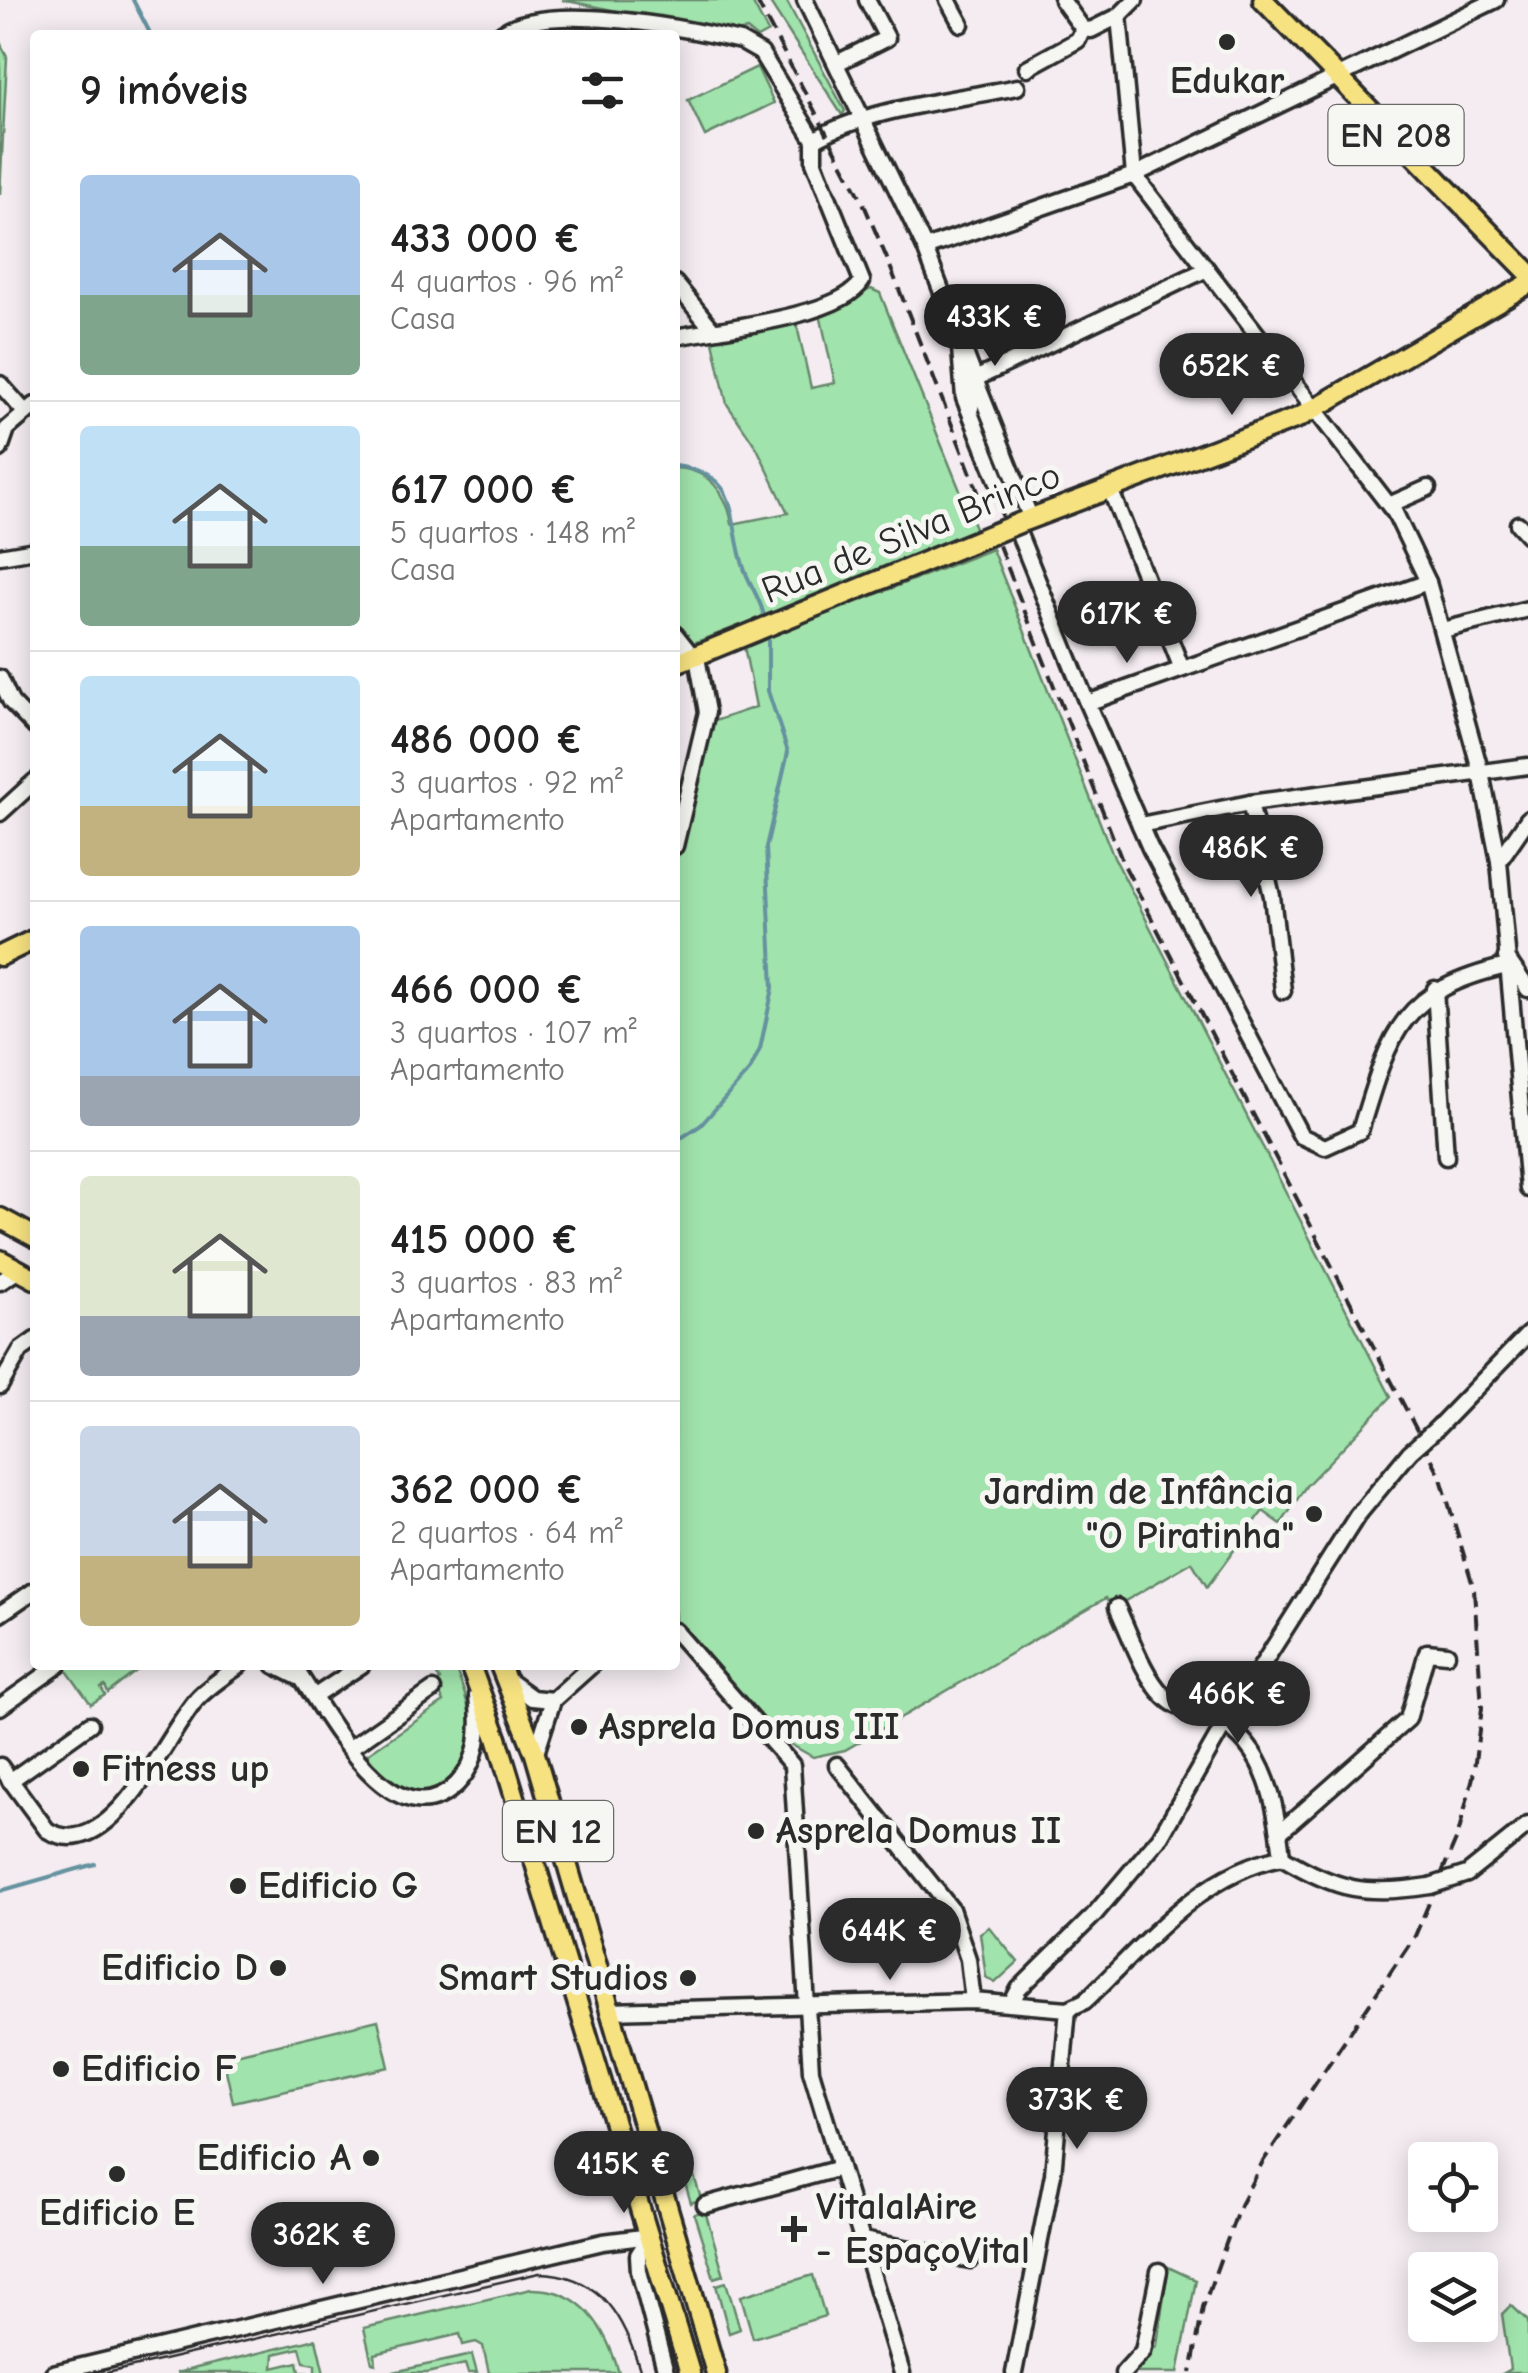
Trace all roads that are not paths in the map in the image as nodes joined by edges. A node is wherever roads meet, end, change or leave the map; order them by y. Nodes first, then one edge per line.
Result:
1 (805, 0) edge
2 (867, 0) edge
3 (948, 0) edge
4 (1062, 0) edge
5 (1136, 0) edge
6 (1263, 0) edge
7 (1496, 0) edge
8 (1119, 16) junction
9 (961, 24) dead end
10 (1082, 29) junction
11 (506, 30) edge
12 (837, 63) junction
13 (1027, 68) dead end
14 (1338, 77) junction
15 (1017, 88) dead end
16 (864, 120) junction
17 (814, 140) junction
18 (1134, 175) junction
19 (925, 248) junction
20 (1206, 269) junction
21 (1528, 272) edge
22 (1528, 284) edge
23 (680, 290) edge
24 (713, 330) junction
25 (680, 336) edge
26 (959, 336) junction
27 (975, 379) junction
28 (0, 384) edge
29 (30, 408) edge
30 (970, 409) junction
31 (1313, 409) junction
32 (0, 449) edge
33 (1428, 488) dead end
34 (1110, 489) junction
35 (1389, 505) junction
36 (1027, 520) junction
37 (30, 551) edge
38 (0, 556) edge
39 (1428, 582) junction
40 (1528, 609) edge
41 (1442, 630) junction
42 (680, 638) edge
43 (700, 654) junction
44 (680, 661) edge
45 (1182, 669) junction
46 (0, 678) edge
47 (1088, 704) junction
48 (30, 722) edge
49 (1528, 766) edge
50 (1481, 773) junction
51 (30, 786) edge
52 (1250, 803) junction
53 (0, 812) edge
54 (1528, 819) edge
55 (680, 824) edge
56 (1140, 824) junction
57 (1498, 861) junction
58 (29, 942) edge
59 (0, 956) edge
60 (1506, 961) junction
61 (1435, 989) junction
62 (1528, 989) edge
63 (1283, 990) dead end
64 (1446, 1156) dead end
65 (1528, 1189) edge
66 (0, 1218) edge
67 (30, 1233) edge
68 (0, 1260) edge
69 (27, 1274) edge
70 (0, 1282) edge
71 (1528, 1334) edge
72 (30, 1343) edge
73 (1511, 1353) junction
74 (1528, 1354) edge
75 (0, 1386) edge
76 (30, 1593) edge
77 (1116, 1607) dead end
78 (0, 1614) edge
79 (680, 1637) edge
80 (1447, 1654) dead end
81 (52, 1670) edge
82 (234, 1670) edge
83 (285, 1670) edge
84 (297, 1670) edge
85 (354, 1670) edge
86 (472, 1670) edge
87 (473, 1670) edge
88 (586, 1670) edge
89 (503, 1672) edge
90 (304, 1680) junction
91 (433, 1690) dead end
92 (315, 1696) junction
93 (553, 1700) junction
94 (0, 1707) edge
95 (90, 1724) dead end
96 (1224, 1725) junction
97 (350, 1748) junction
98 (536, 1754) junction
99 (837, 1765) dead end
100 (0, 1766) edge
101 (10, 1781) junction
102 (1528, 1826) edge
103 (1280, 1832) junction
104 (1282, 1857) junction
105 (973, 2001) junction
106 (577, 2002) junction
107 (1012, 2002) junction
108 (607, 2006) junction
109 (808, 2008) junction
110 (1068, 2008) junction
111 (588, 2039) junction
112 (840, 2168) junction
113 (705, 2205) dead end
114 (650, 2236) junction
115 (862, 2240) junction
116 (970, 2260) dead end
117 (1159, 2271) dead end
118 (705, 2336) junction
119 (53, 2373) edge
120 (666, 2373) edge
121 (690, 2373) edge
122 (716, 2373) edge
123 (902, 2373) edge
124 (1014, 2373) edge
125 (1123, 2373) edge

1 - 12 street
2 - 12 street
3 - 9 street
4 - 10 street
5 - 8 street
6 - 14 main road, EN 208
7 - 14 street
8 - 10 street
8 - 18 street
10 - 13 street
11 - 17 street
12 - 16 street
14 - 18 street
14 - 21 main road, EN 208
15 - 16 street
16 - 17 street
16 - 19 street
17 - 24 street
18 - 19 street
18 - 20 street
19 - 26 street
20 - 27 street
20 - 31 street
22 - 31 main road, Rua de Silva Brinco
23 - 24 street
24 - 25 street
26 - 27 street
26 - 30 street
27 - 30 street
27 - 36 street
28 - 29 street
29 - 32 street
30 - 47 street
31 - 34 main road, Rua de Silva Brinco
31 - 35 street
33 - 35 street
34 - 36 main road, Rua de Silva Brinco
34 - 45 street
35 - 39 street
36 - 43 main road, Rua de Silva Brinco, bridge
37 - 38 street
39 - 41 street
39 - 45 street
40 - 41 street
41 - 50 street
42 - 43 street
43 - 44 main road, Rua de Silva Brinco
43 - 55 street
45 - 47 street
46 - 48 street
47 - 56 street
49 - 50 street
50 - 52 street
50 - 57 street
51 - 53 street
52 - 56 street
52 - 63 street
54 - 57 street
56 - 61 street
57 - 60 street
58 - 59 main road
60 - 61 street
60 - 62 street
60 - 65 street
61 - 64 street
66 - 67 main road
68 - 69 main road
69 - 70 street
71 - 73 street
72 - 75 street
73 - 74 street
73 - 96 street, bridge
76 - 78 street
77 - 96 street
79 - 109 street
80 - 103 street
81 - 94 street
82 - 101 street
83 - 90 street
84 - 90 street
85 - 92 street
86 - 97 street
87 - 106 main road, EN 12
88 - 93 street
89 - 93 street
89 - 98 main road, EN 12
90 - 92 street
91 - 97 street
92 - 97 street
93 - 98 street
95 - 101 street
96 - 103 street
96 - 107 street
98 - 108 main road, EN 12
99 - 105 street
100 - 101 street
102 - 104 street, bridge
103 - 104 street
104 - 110 street
105 - 107 street
105 - 109 street
106 - 108 main road
106 - 111 main road, EN 12
107 - 110 street
108 - 109 street
108 - 111 main road
108 - 118 main road, EN 12
109 - 112 street
110 - 124 street
111 - 114 main road, EN 12
112 - 113 street
112 - 115 street
114 - 118 main road
114 - 119 street
114 - 120 street
114 - 121 main road, EN 12
115 - 116 street
115 - 123 street
117 - 125 street
118 - 122 main road, EN 12

